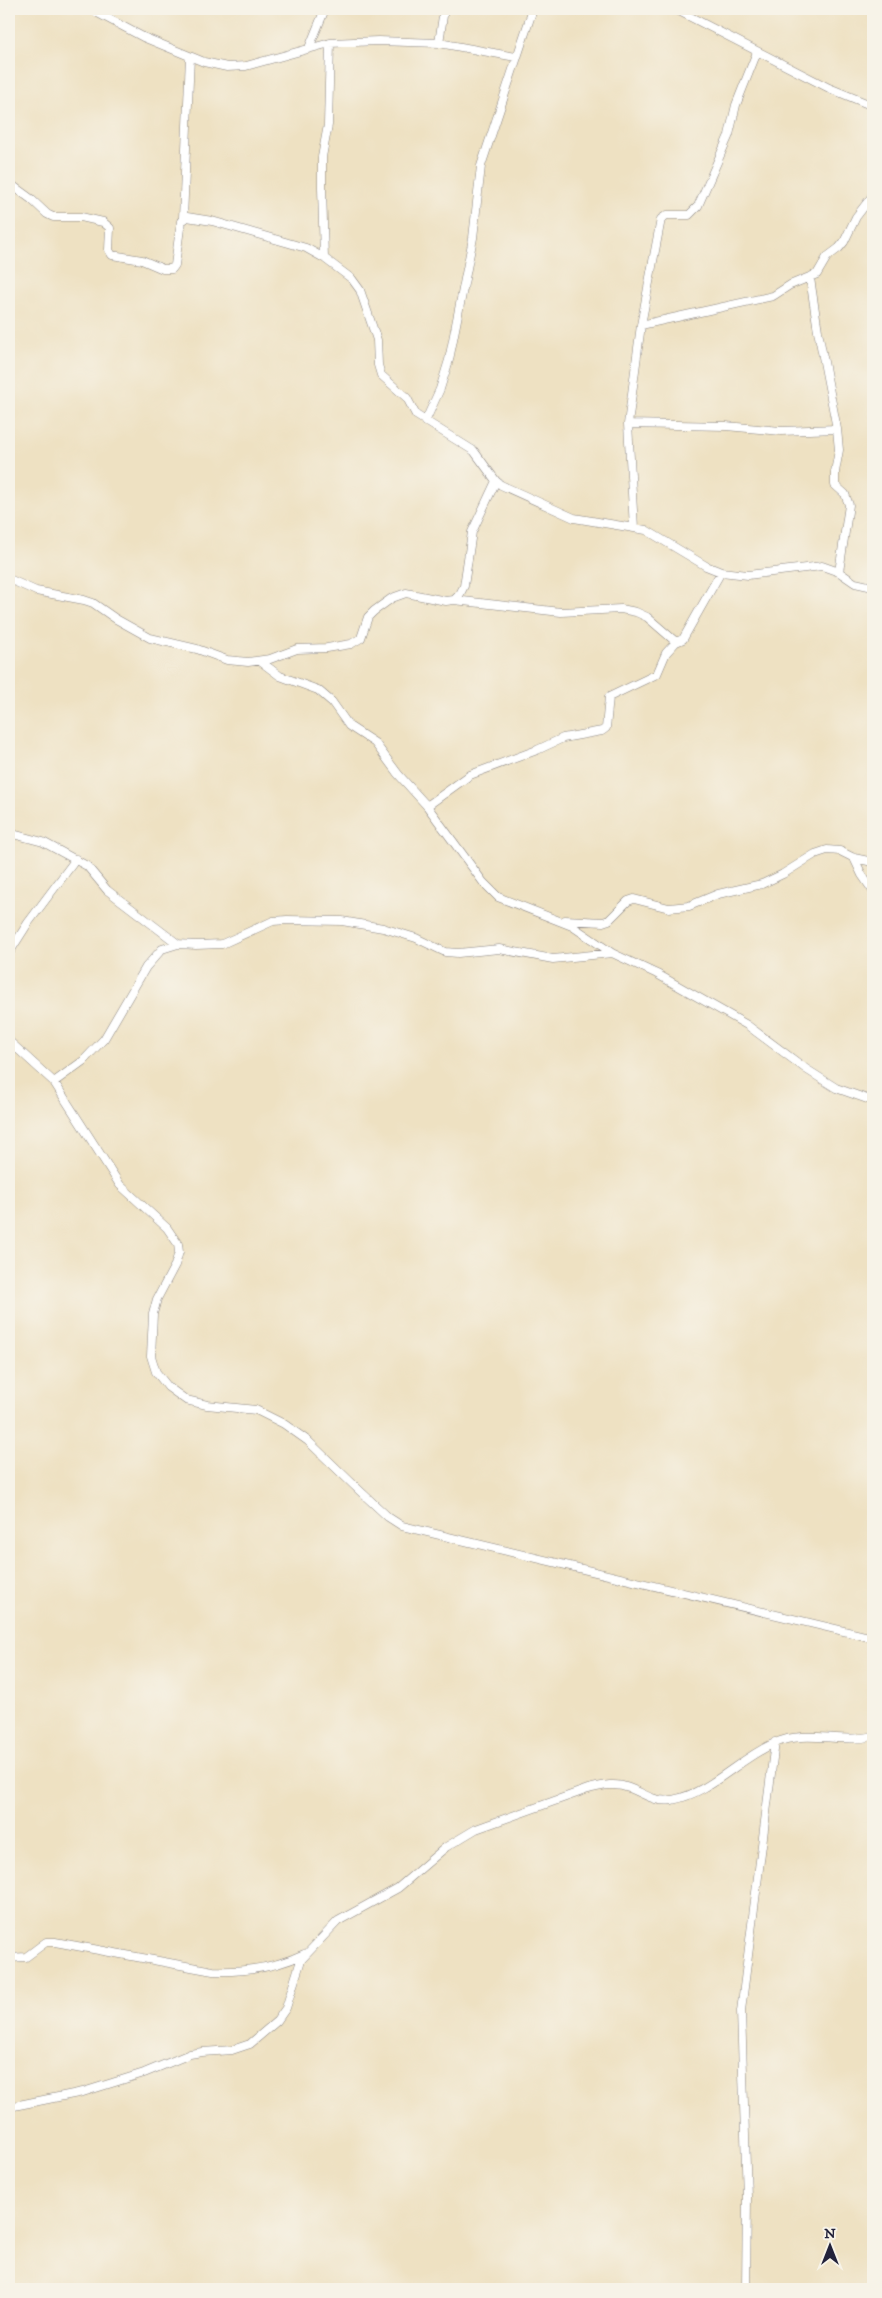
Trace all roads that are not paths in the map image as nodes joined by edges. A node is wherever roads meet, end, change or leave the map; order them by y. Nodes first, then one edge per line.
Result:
1 (90, 9) edge
2 (326, 9) edge
3 (444, 9) edge
4 (533, 9) edge
5 (675, 9) edge
6 (330, 43) junction
7 (439, 43) junction
8 (309, 48) junction
9 (757, 52) junction
10 (190, 57) junction
11 (516, 57) junction
12 (873, 106) edge
13 (9, 183) edge
14 (873, 195) edge
15 (183, 218) junction
16 (324, 258) junction
17 (810, 278) junction
18 (641, 325) junction
19 (425, 422) junction
20 (628, 424) junction
21 (837, 429) junction
22 (496, 481) junction
23 (634, 528) junction
24 (721, 572) junction
25 (839, 572) junction
26 (9, 579) edge
27 (873, 587) edge
28 (454, 600) junction
29 (676, 642) junction
30 (260, 661) junction
31 (427, 806) junction
32 (9, 832) edge
33 (854, 858) junction
34 (76, 859) junction
35 (873, 862) edge
36 (873, 891) edge
37 (554, 919) junction
38 (178, 944) junction
39 (9, 953) edge
40 (612, 953) junction
41 (9, 1041) edge
42 (54, 1082) junction
43 (873, 1101) edge
44 (873, 1617) edge
45 (873, 1629) edge
46 (873, 1638) edge
47 (873, 1736) edge
48 (775, 1742) junction
49 (305, 1954) junction
50 (9, 1958) edge
51 (9, 2107) edge
52 (746, 2289) edge

1 - 10 street
2 - 8 street
3 - 7 street
4 - 11 street
5 - 9 street
6 - 7 street
6 - 8 street
6 - 16 street
7 - 11 street
8 - 10 street
9 - 12 street
9 - 18 street
10 - 15 street
11 - 19 street
13 - 15 street
14 - 17 street
15 - 16 street
16 - 19 street
17 - 18 street
17 - 21 street
18 - 20 street
19 - 22 street
20 - 21 street
20 - 23 street
21 - 25 street
22 - 23 street
22 - 28 street
23 - 24 street
24 - 25 street
24 - 29 street
25 - 27 street
26 - 30 street
28 - 29 street
28 - 30 street
29 - 31 street
30 - 31 street
31 - 37 street
32 - 34 street
33 - 35 street
33 - 36 street
33 - 37 street
34 - 38 street
34 - 39 street
37 - 40 street
38 - 40 street
38 - 42 street
40 - 43 street
41 - 42 street
42 - 46 street
44 - 45 street
47 - 48 street
48 - 49 street
48 - 52 street
49 - 50 street
49 - 51 street

